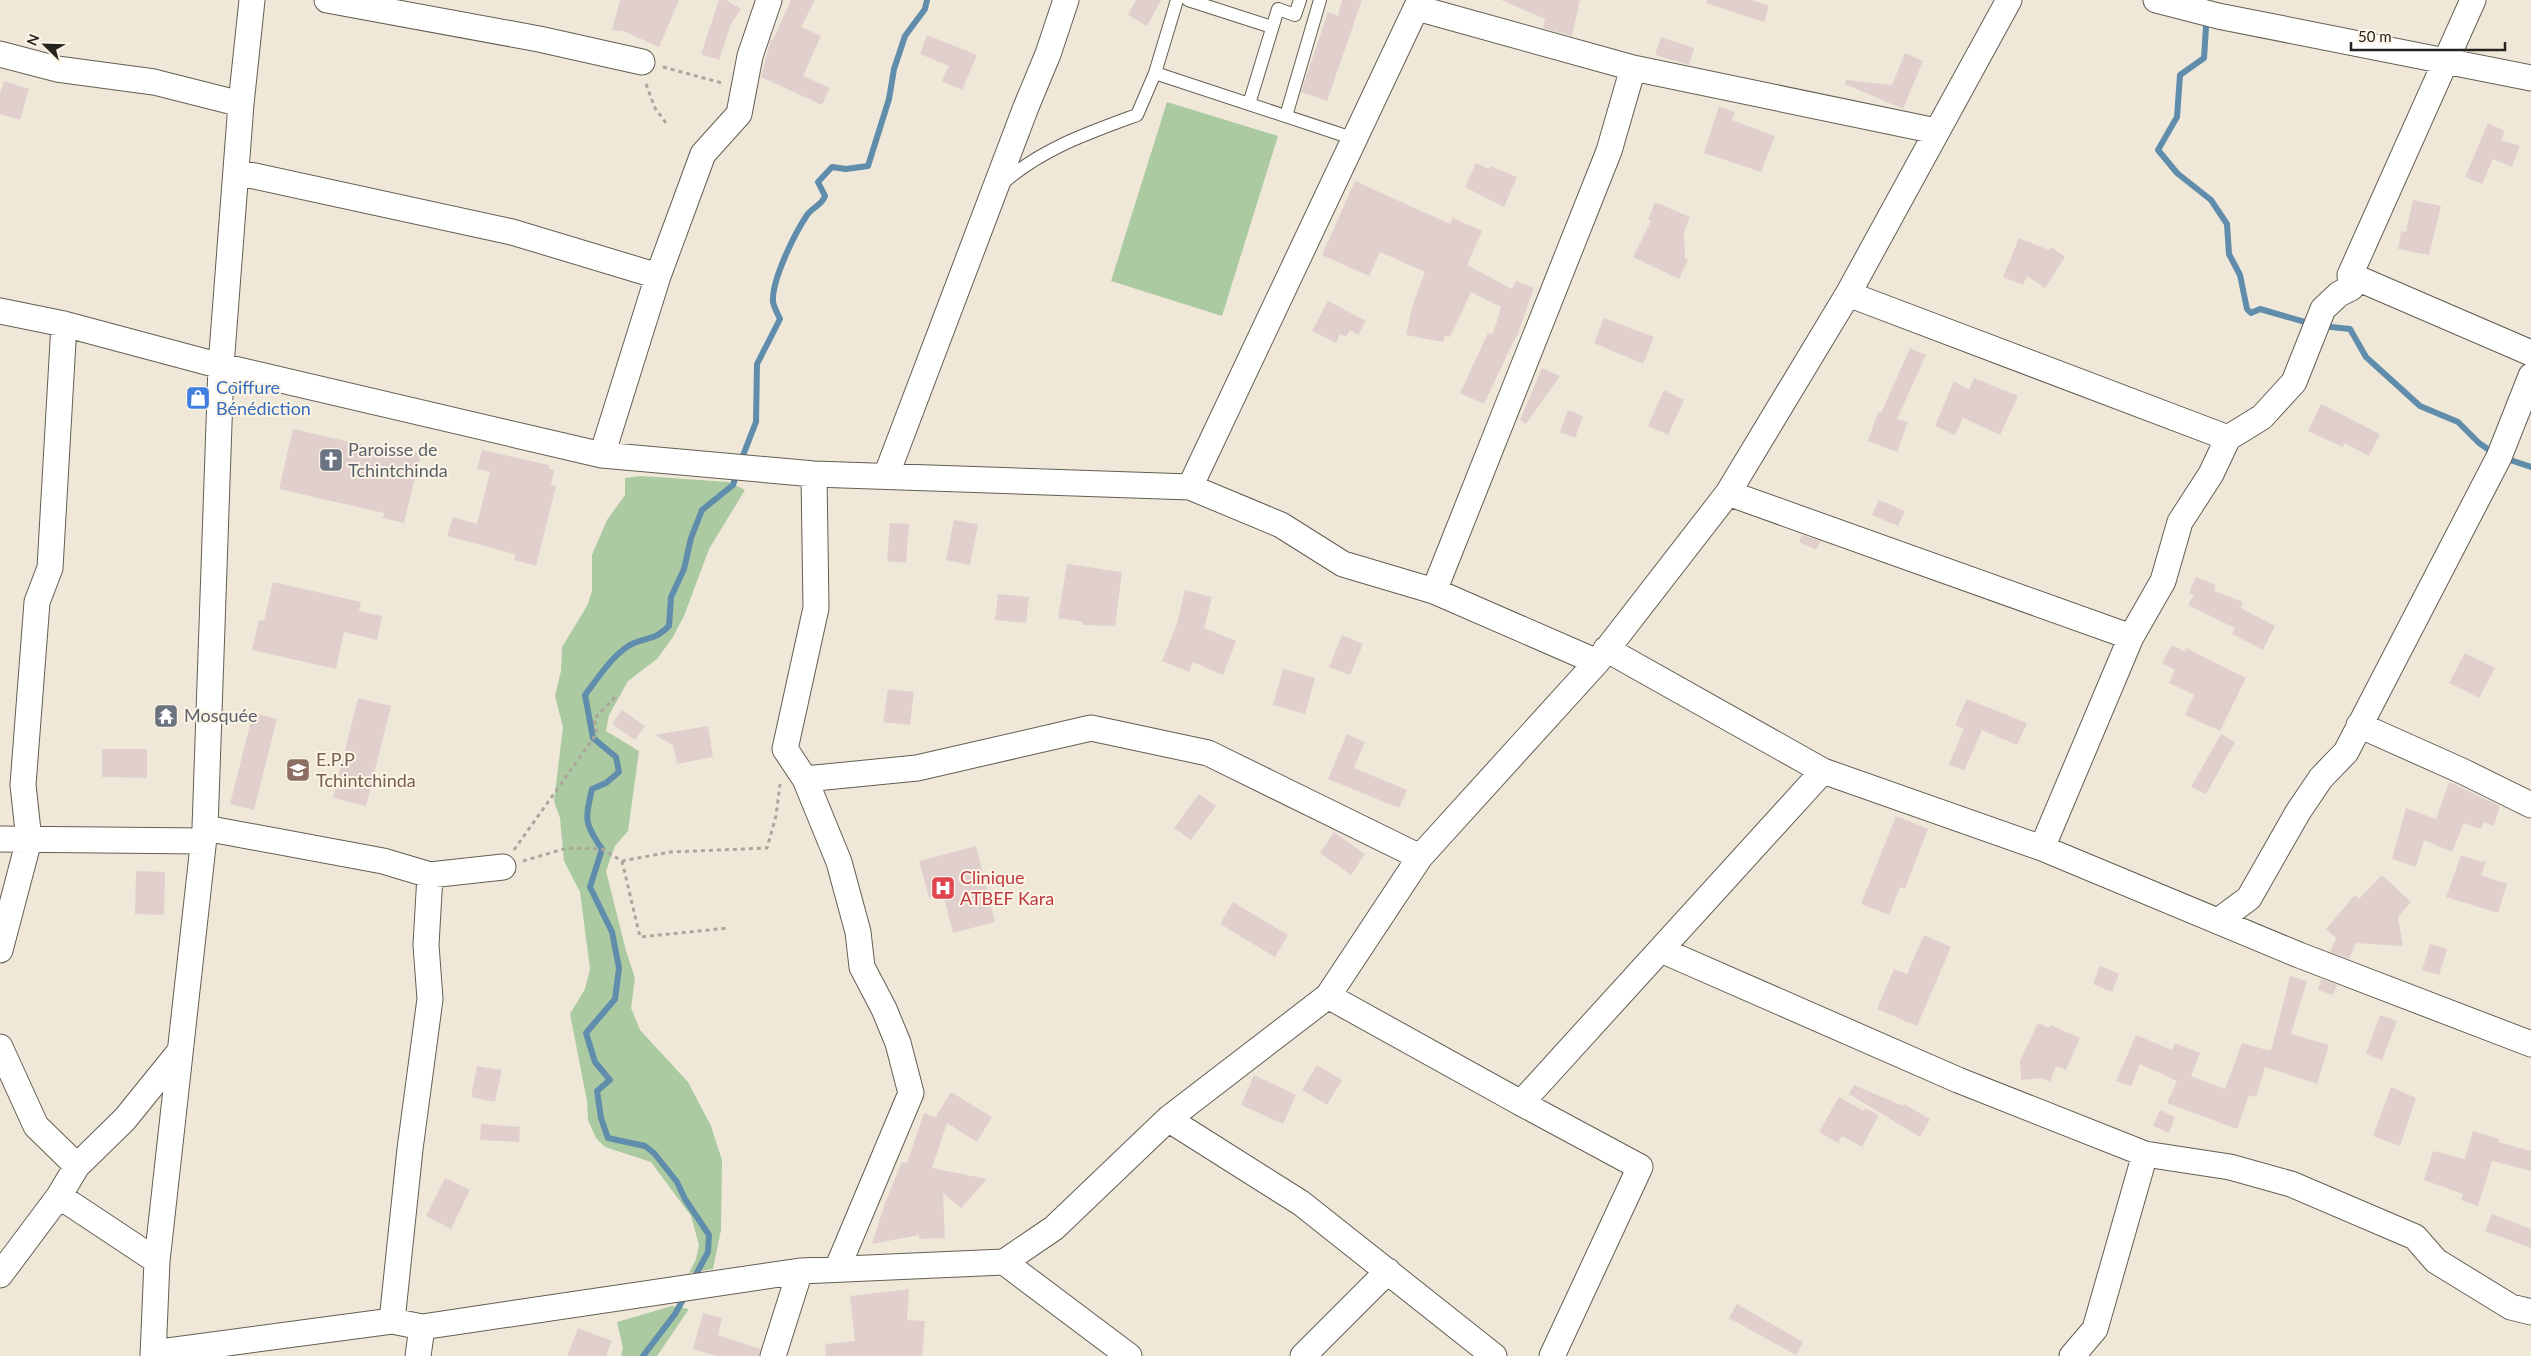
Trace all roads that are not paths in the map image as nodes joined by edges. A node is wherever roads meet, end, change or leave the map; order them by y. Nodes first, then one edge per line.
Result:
1 (252, 0) edge
2 (327, 0) edge
3 (769, 0) edge
4 (1066, 0) edge
5 (1177, 0) edge
6 (1188, 0) edge
7 (1300, 0) edge
8 (1320, 0) edge
9 (2008, 0) edge
10 (2156, 0) edge
11 (2473, 0) edge
12 (1419, 4) edge
13 (2246, 10) edge
14 (1295, 15) junction
15 (1314, 20) junction
16 (1272, 27) junction
17 (0, 54) edge
18 (2444, 61) junction
19 (642, 62) road end
20 (1633, 68) junction
21 (1155, 73) junction
22 (2531, 78) edge
23 (241, 104) junction
24 (1249, 104) junction
25 (1286, 116) junction
26 (1936, 131) junction
27 (1355, 139) junction
28 (236, 172) junction
29 (994, 190) junction
30 (2350, 275) junction
31 (658, 276) junction
32 (1848, 294) junction
33 (0, 311) edge
34 (64, 324) junction
35 (2531, 353) edge
36 (221, 366) junction
37 (2531, 376) edge
38 (2228, 438) junction
39 (602, 455) junction
40 (814, 474) junction
41 (886, 476) junction
42 (1190, 487) junction
43 (1728, 493) junction
44 (1434, 591) junction
45 (2131, 637) junction
46 (1601, 656) junction
47 (2359, 725) junction
48 (1823, 771) junction
49 (805, 779) junction
50 (2531, 805) edge
51 (204, 834) junction
52 (0, 839) edge
53 (29, 840) junction
54 (2042, 848) junction
55 (1420, 857) junction
56 (503, 867) road end
57 (430, 876) junction
58 (2218, 922) junction
59 (0, 950) edge
60 (1661, 950) junction
61 (1328, 996) junction
62 (2531, 1044) edge
63 (0, 1048) edge
64 (180, 1051) junction
65 (1521, 1103) junction
66 (1168, 1118) junction
67 (2145, 1154) junction
68 (77, 1166) junction
69 (59, 1196) junction
70 (157, 1261) junction
71 (1004, 1262) junction
72 (837, 1269) junction
73 (800, 1271) junction
74 (1388, 1271) junction
75 (0, 1274) edge
76 (2531, 1312) edge
77 (392, 1322) junction
78 (422, 1327) junction
79 (153, 1355) edge
80 (418, 1356) edge
81 (774, 1356) edge
82 (1129, 1356) edge
83 (1303, 1356) edge
84 (1494, 1356) edge
85 (1552, 1356) edge
86 (2072, 1356) edge

1 - 23 street
2 - 19 street
3 - 31 street
4 - 29 street
5 - 21 lane
6 - 16 lane
7 - 14 lane
8 - 15 lane
9 - 26 street
10 - 13 street
11 - 18 street
12 - 20 street
12 - 27 street
13 - 18 street
14 - 15 lane
14 - 16 lane
15 - 25 lane
16 - 24 lane
17 - 23 street
18 - 22 street
18 - 30 street
20 - 26 street
20 - 44 street
21 - 24 lane
21 - 29 lane
23 - 28 street
24 - 25 lane
25 - 27 lane
26 - 32 street
27 - 42 street
28 - 31 street
28 - 36 street
29 - 41 street
30 - 35 street
30 - 38 street
31 - 39 street
32 - 38 street
32 - 43 street
33 - 34 street
34 - 36 street
34 - 53 street
36 - 39 street
36 - 51 street
37 - 47 street
38 - 45 street
39 - 40 street
40 - 41 street
40 - 49 street
41 - 42 street
42 - 44 street
43 - 45 street
43 - 46 street
44 - 46 street
45 - 54 street
46 - 48 street
46 - 55 street
47 - 50 street
47 - 58 street
48 - 54 street
48 - 60 street
49 - 55 street
49 - 72 street
51 - 53 street
51 - 57 street
51 - 64 street
52 - 53 street
53 - 59 street
54 - 58 street
55 - 61 street
56 - 57 street
57 - 77 street
58 - 62 street
60 - 65 street
60 - 67 street
61 - 65 street
61 - 66 street
63 - 68 street
64 - 68 street
64 - 70 street
65 - 85 street
66 - 71 street
66 - 74 street
67 - 76 street
67 - 86 street
68 - 69 street
69 - 70 street
69 - 75 street
70 - 79 street
71 - 72 street
71 - 82 street
72 - 73 street
73 - 78 street
73 - 81 street
74 - 83 street
74 - 84 street
77 - 78 street
77 - 79 street
78 - 80 street

